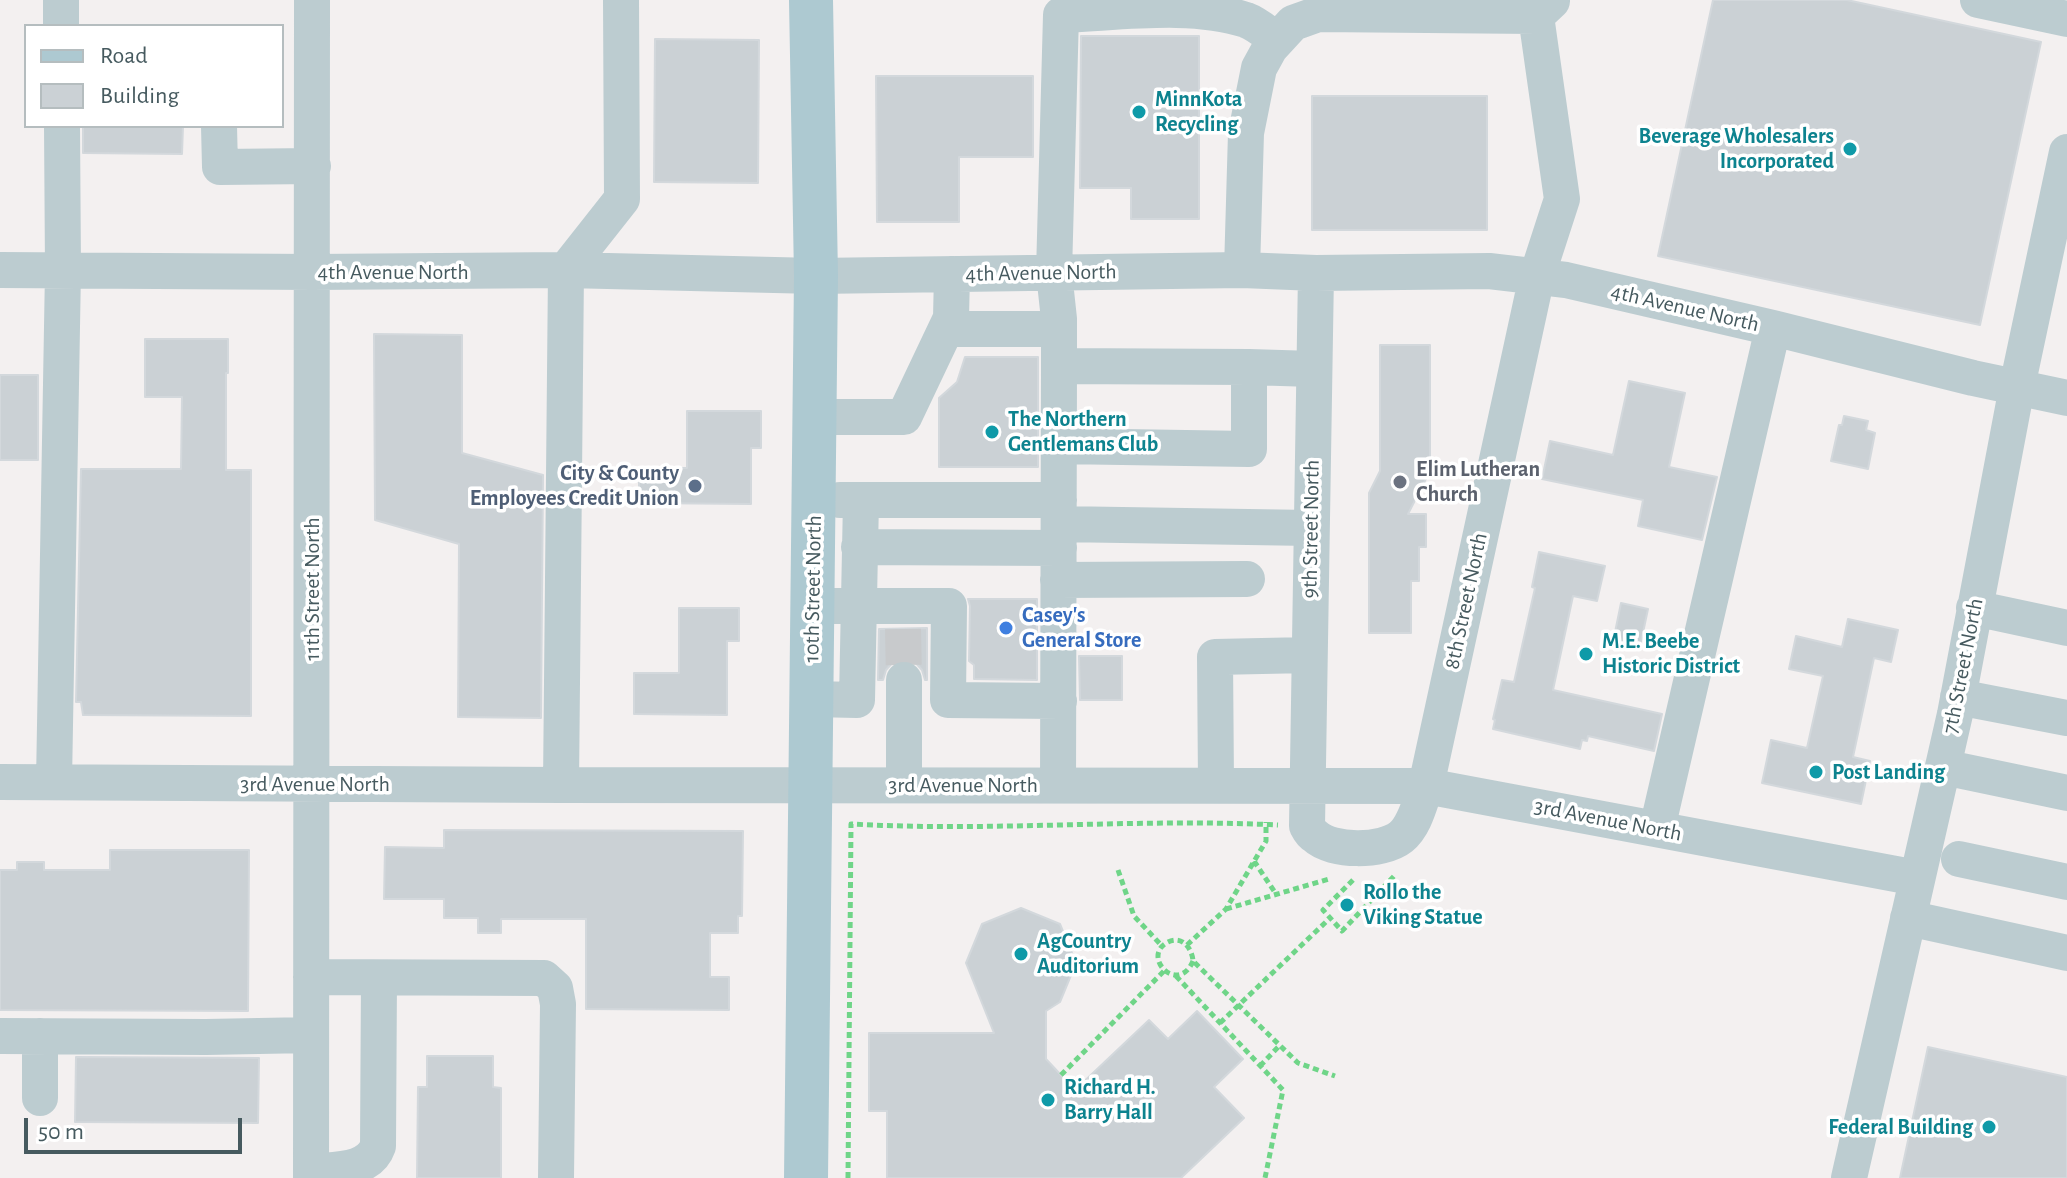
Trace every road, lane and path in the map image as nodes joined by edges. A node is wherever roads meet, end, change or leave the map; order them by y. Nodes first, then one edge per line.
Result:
1 (61, 0) edge
2 (312, 0) edge
3 (621, 0) edge
4 (811, 0) edge
5 (1978, 0) edge
6 (1545, 8) edge
7 (2067, 19) edge
8 (61, 24) edge
9 (297, 38) edge
10 (1277, 40) junction
11 (62, 128) edge
12 (219, 128) edge
13 (2067, 152) edge
14 (313, 166) junction
15 (0, 270) edge
16 (63, 270) junction
17 (566, 270) junction
18 (1242, 270) junction
19 (313, 272) junction
20 (1054, 273) junction
21 (1316, 273) junction
22 (952, 274) junction
23 (816, 276) junction
24 (1537, 276) junction
25 (1773, 328) junction
26 (946, 329) junction
27 (1059, 329) junction
28 (1059, 366) junction
29 (1249, 367) junction
30 (1313, 369) junction
31 (2017, 387) junction
32 (2067, 398) edge
33 (815, 417) junction
34 (1059, 446) junction
35 (814, 500) junction
36 (861, 500) junction
37 (1311, 528) junction
38 (1059, 538) junction
39 (859, 547) junction
40 (1247, 579) dead end
41 (813, 606) junction
42 (859, 606) junction
43 (1974, 608) junction
44 (2067, 628) edge
45 (1309, 655) junction
46 (904, 691) junction
47 (1958, 697) junction
48 (812, 699) junction
49 (857, 700) junction
50 (948, 700) junction
51 (1059, 701) junction
52 (2067, 718) edge
53 (1943, 767) junction
54 (0, 782) edge
55 (54, 782) junction
56 (311, 784) junction
57 (1216, 784) junction
58 (561, 785) junction
59 (811, 785) junction
60 (904, 785) junction
61 (1058, 785) junction
62 (1307, 785) junction
63 (1426, 786) junction
64 (2067, 793) edge
65 (1266, 813) dead end
66 (1266, 825) junction
67 (1280, 825) dead end
68 (1657, 829) junction
69 (1959, 859) dead end
70 (1254, 861) junction
71 (1401, 866) dead end
72 (1118, 870) dead end
73 (1917, 878) junction
74 (1354, 879) dead end
75 (2067, 882) edge
76 (1276, 894) dead end
77 (1330, 918) junction
78 (1908, 918) junction
79 (1187, 945) junction
80 (1162, 946) junction
81 (2067, 953) edge
82 (1193, 961) junction
83 (1164, 971) junction
84 (1175, 975) junction
85 (311, 977) junction
86 (379, 978) junction
87 (1239, 1005) junction
88 (1220, 1023) junction
89 (311, 1035) junction
90 (0, 1036) edge
91 (40, 1036) junction
92 (1280, 1045) junction
93 (1260, 1066) junction
94 (1061, 1075) dead end
95 (1335, 1076) dead end
96 (40, 1098) dead end
97 (311, 1175) edge
98 (556, 1178) edge
99 (806, 1178) edge
100 (848, 1178) edge
101 (1265, 1178) edge
102 (1849, 1178) edge

1 - 8 street
2 - 9 street, 11th Street North
3 - 17 street
4 - 23 main road, 10th Street North
5 - 7 street
6 - 10 street
6 - 24 street, 8th Street North
9 - 14 street, 11th Street North
10 - 18 street
10 - 20 street
11 - 16 street
12 - 14 street
13 - 31 street, 7th Street North
14 - 19 street, 11th Street North
15 - 16 street, 4th Avenue North
16 - 19 street, 4th Avenue North
16 - 55 street
17 - 19 street, 4th Avenue North
17 - 23 street, 4th Avenue North
17 - 58 street
18 - 20 street, 4th Avenue North
18 - 21 street, 4th Avenue North
19 - 56 street, 11th Street North
20 - 22 street, 4th Avenue North
20 - 27 street
21 - 24 street, 4th Avenue North
21 - 30 street, 9th Street North
22 - 23 street, 4th Avenue North
22 - 26 street
23 - 33 main road, 10th Street North
24 - 25 street, 4th Avenue North
24 - 63 street, 8th Street North
25 - 31 street, 4th Avenue North
25 - 68 street
26 - 27 street
26 - 33 street
27 - 28 street
28 - 29 street
28 - 34 street
29 - 30 street
29 - 34 street
30 - 37 street, 9th Street North
31 - 32 street, 4th Avenue North
31 - 43 street, 7th Street North
33 - 35 main road, 10th Street North
34 - 38 street
35 - 36 street
35 - 41 main road, 10th Street North
36 - 38 street
36 - 39 street
37 - 38 street
37 - 45 street, 9th Street North
38 - 39 street
38 - 40 street
38 - 51 street
39 - 42 street
41 - 42 street
41 - 48 main road, 10th Street North
42 - 49 street
42 - 50 street
43 - 44 street
43 - 47 street, 7th Street North
45 - 57 street
45 - 62 street, 9th Street North
46 - 49 street
46 - 50 street
46 - 60 street
47 - 52 street
47 - 53 street, 7th Street North
48 - 49 street
48 - 59 main road, 10th Street North
50 - 51 street
51 - 61 street
53 - 64 street
53 - 73 street, 7th Street North
54 - 55 street, 3rd Avenue North
55 - 56 street, 3rd Avenue North
56 - 58 street, 3rd Avenue North
56 - 85 street, 11th Street North
57 - 61 street, 3rd Avenue North
57 - 62 street, 3rd Avenue North
58 - 59 street, 3rd Avenue North
59 - 60 street, 3rd Avenue North
59 - 99 main road, 10th Street North
60 - 61 street, 3rd Avenue North
62 - 63 street, 3rd Avenue North
62 - 63 street, 8th Street North
63 - 68 street, 3rd Avenue North
65 - 66 path
66 - 67 path
66 - 70 path
66 - 100 path
68 - 73 street, 3rd Avenue North
69 - 75 street
70 - 76 path
70 - 79 path
71 - 77 path
72 - 80 path
73 - 78 street, 7th Street North
74 - 77 path
77 - 87 path
78 - 81 street
78 - 102 street, 7th Street North
79 - 80 path
79 - 82 path
80 - 83 path
82 - 84 path
82 - 87 path
83 - 84 path
83 - 94 path
84 - 88 path
85 - 86 street
85 - 89 street, 11th Street North
86 - 97 street
86 - 98 street
87 - 88 path
87 - 92 path
88 - 93 path
89 - 91 street
89 - 97 street, 11th Street North
90 - 91 street
91 - 96 street
92 - 93 path
92 - 95 path
93 - 101 path

